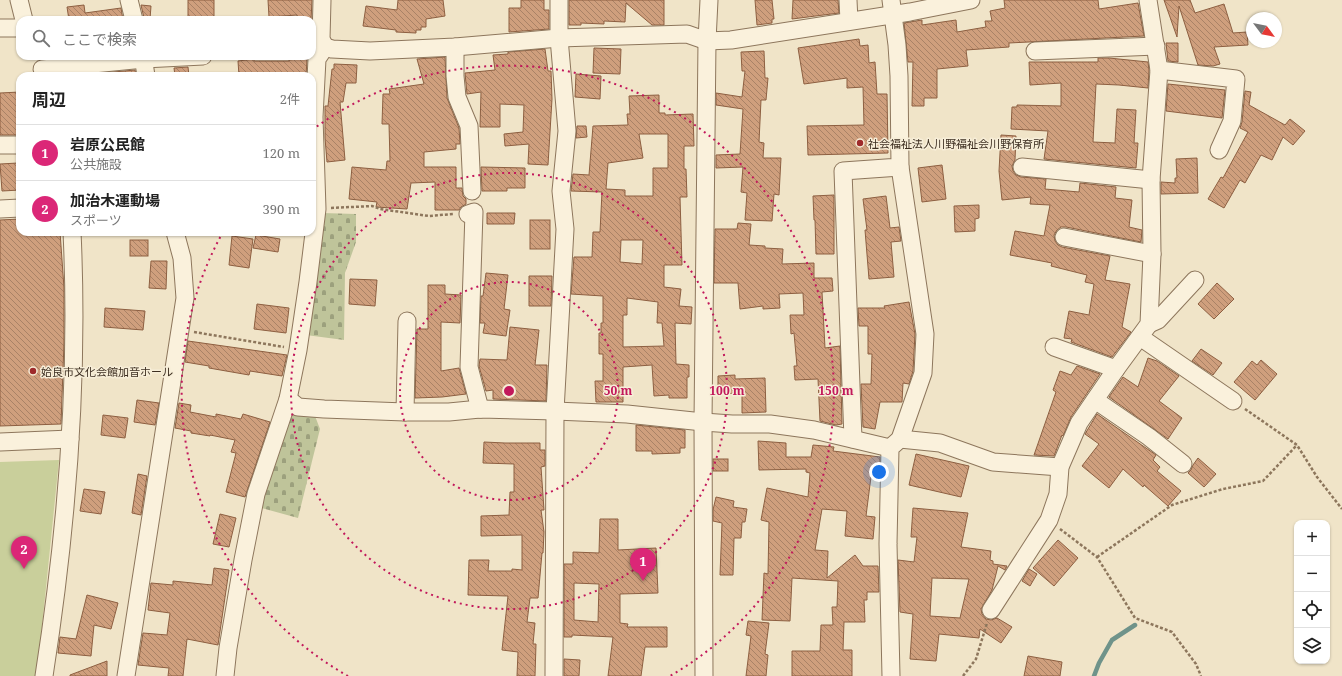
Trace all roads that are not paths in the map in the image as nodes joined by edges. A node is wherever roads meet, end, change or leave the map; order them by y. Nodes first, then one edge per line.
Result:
1 (19, 0) edge
2 (129, 0) edge
3 (322, 0) edge
4 (559, 0) edge
5 (709, 0) edge
6 (848, 0) edge
7 (971, 0) edge
8 (1148, 0) edge
9 (892, 7) edge
10 (23, 16) edge
11 (133, 16) edge
12 (849, 21) junction
13 (0, 28) edge
14 (16, 28) edge
15 (559, 38) junction
16 (707, 41) junction
17 (1156, 46) junction
18 (455, 47) junction
19 (318, 49) edge
20 (1035, 51) dead end
21 (112, 60) edge
22 (143, 60) edge
23 (41, 67) edge
24 (1159, 70) junction
25 (145, 72) edge
26 (316, 74) edge
27 (16, 145) edge
28 (0, 146) edge
29 (1219, 150) dead end
30 (900, 167) junction
31 (1022, 167) dead end
32 (316, 178) edge
33 (1151, 180) junction
34 (472, 191) dead end
35 (16, 208) edge
36 (0, 209) edge
37 (468, 214) road end
38 (316, 216) edge
39 (72, 236) edge
40 (176, 236) edge
41 (313, 236) edge
42 (1064, 237) dead end
43 (1152, 254) junction
44 (1195, 280) dead end
45 (408, 321) dead end
46 (1144, 330) junction
47 (1054, 348) dead end
48 (1116, 369) junction
49 (288, 399) junction
50 (1095, 400) junction
51 (1233, 401) road end
52 (480, 409) junction
53 (555, 411) junction
54 (405, 412) junction
55 (703, 422) junction
56 (70, 439) junction
57 (853, 439) junction
58 (0, 442) edge
59 (895, 443) junction
60 (1183, 464) dead end
61 (1060, 467) junction
62 (992, 610) road end
63 (44, 676) edge
64 (126, 676) edge
65 (225, 676) edge
66 (554, 676) edge
67 (704, 676) edge
68 (890, 676) edge

1 - 10 street
2 - 11 street
3 - 19 street
4 - 15 street
5 - 16 street
6 - 12 street
7 - 9 street
8 - 17 street
9 - 12 street
9 - 30 street
12 - 16 street
13 - 14 street
15 - 16 street
15 - 18 street
15 - 53 street
16 - 55 street
17 - 20 street
17 - 24 street
18 - 19 street
18 - 34 street
19 - 26 street
21 - 23 street
22 - 25 street
24 - 29 street
24 - 33 street
27 - 28 street
30 - 57 street
30 - 59 street
31 - 33 street
32 - 38 street
33 - 43 street
35 - 36 street
37 - 52 street
39 - 56 street
40 - 64 street
41 - 49 street
42 - 43 street
43 - 46 street
44 - 46 street
45 - 54 street
46 - 48 street
46 - 51 street
47 - 48 street
48 - 50 street
49 - 54 street
49 - 65 street
50 - 60 street
50 - 61 street
52 - 53 street
52 - 54 street
53 - 55 street
53 - 66 street
55 - 57 street
55 - 67 street
56 - 58 street
56 - 63 street
57 - 59 street
59 - 61 street
59 - 68 street
61 - 62 street

